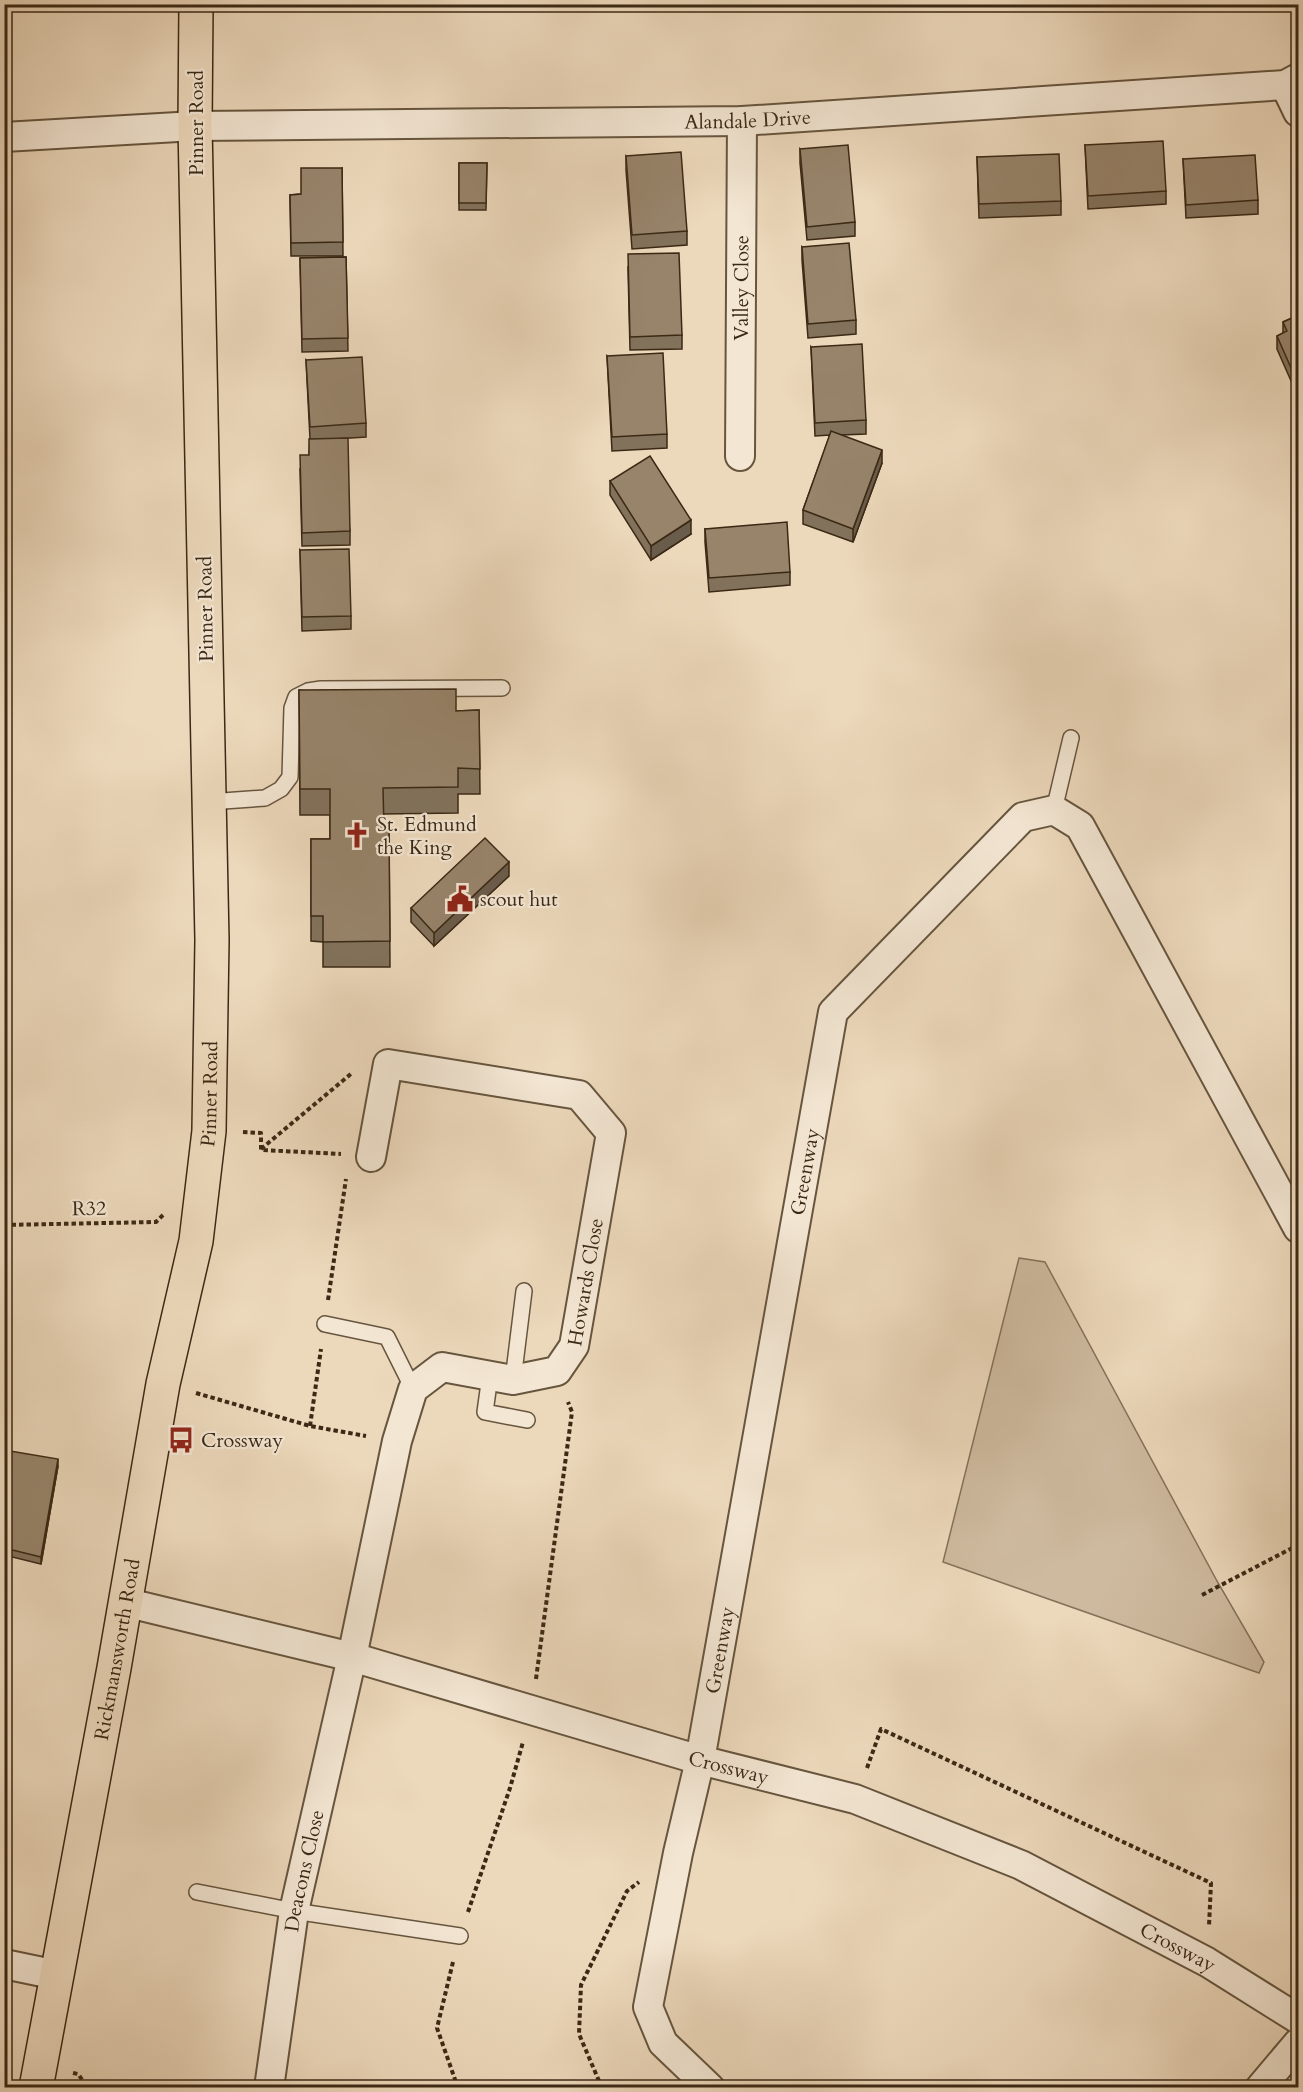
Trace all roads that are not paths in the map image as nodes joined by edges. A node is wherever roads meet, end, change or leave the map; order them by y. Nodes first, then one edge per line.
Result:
1 (196, 4) edge
2 (1292, 81) edge
3 (1299, 112) edge
4 (742, 121) junction
5 (195, 126) junction
6 (4, 137) edge
7 (740, 456) dead end
8 (502, 688) dead end
9 (1071, 738) dead end
10 (209, 802) junction
11 (1054, 810) junction
12 (360, 1156) road end
13 (184, 1211) joint
14 (1299, 1228) edge
15 (524, 1291) dead end
16 (325, 1324) road end
17 (501, 1378) junction
18 (413, 1389) junction
19 (527, 1420) dead end
20 (124, 1602) junction
21 (352, 1657) junction
22 (700, 1760) junction
23 (197, 1892) dead end
24 (294, 1911) junction
25 (460, 1936) road end
26 (4, 1964) edge
27 (57, 1975) junction
28 (1299, 2019) edge
29 (1299, 2043) edge
30 (36, 2088) edge
31 (269, 2088) edge
32 (710, 2088) edge
33 (1260, 2088) edge

1 - 5 main road, Pinner Road
2 - 3 street
2 - 4 street, Alandale Drive
4 - 5 street, Alandale Drive
4 - 7 street, Valley Close
5 - 6 street, Alandale Drive
5 - 10 main road, Pinner Road
8 - 10 lane
9 - 11 lane
10 - 13 main road, Pinner Road
11 - 14 street
11 - 22 street, Greenway
12 - 17 street, Howards Close
13 - 20 main road, Rickmansworth Road
15 - 17 lane
16 - 18 lane
17 - 18 street
17 - 19 lane
18 - 21 street
20 - 21 street, Crossway
20 - 27 main road, Rickmansworth Road
21 - 22 street, Crossway
21 - 24 street, Deacons Close
22 - 28 street, Crossway
22 - 32 street, Greenway
23 - 24 lane
24 - 25 lane
24 - 31 street, Deacons Close
26 - 27 street
27 - 30 main road, Rickmansworth Road
29 - 33 street

